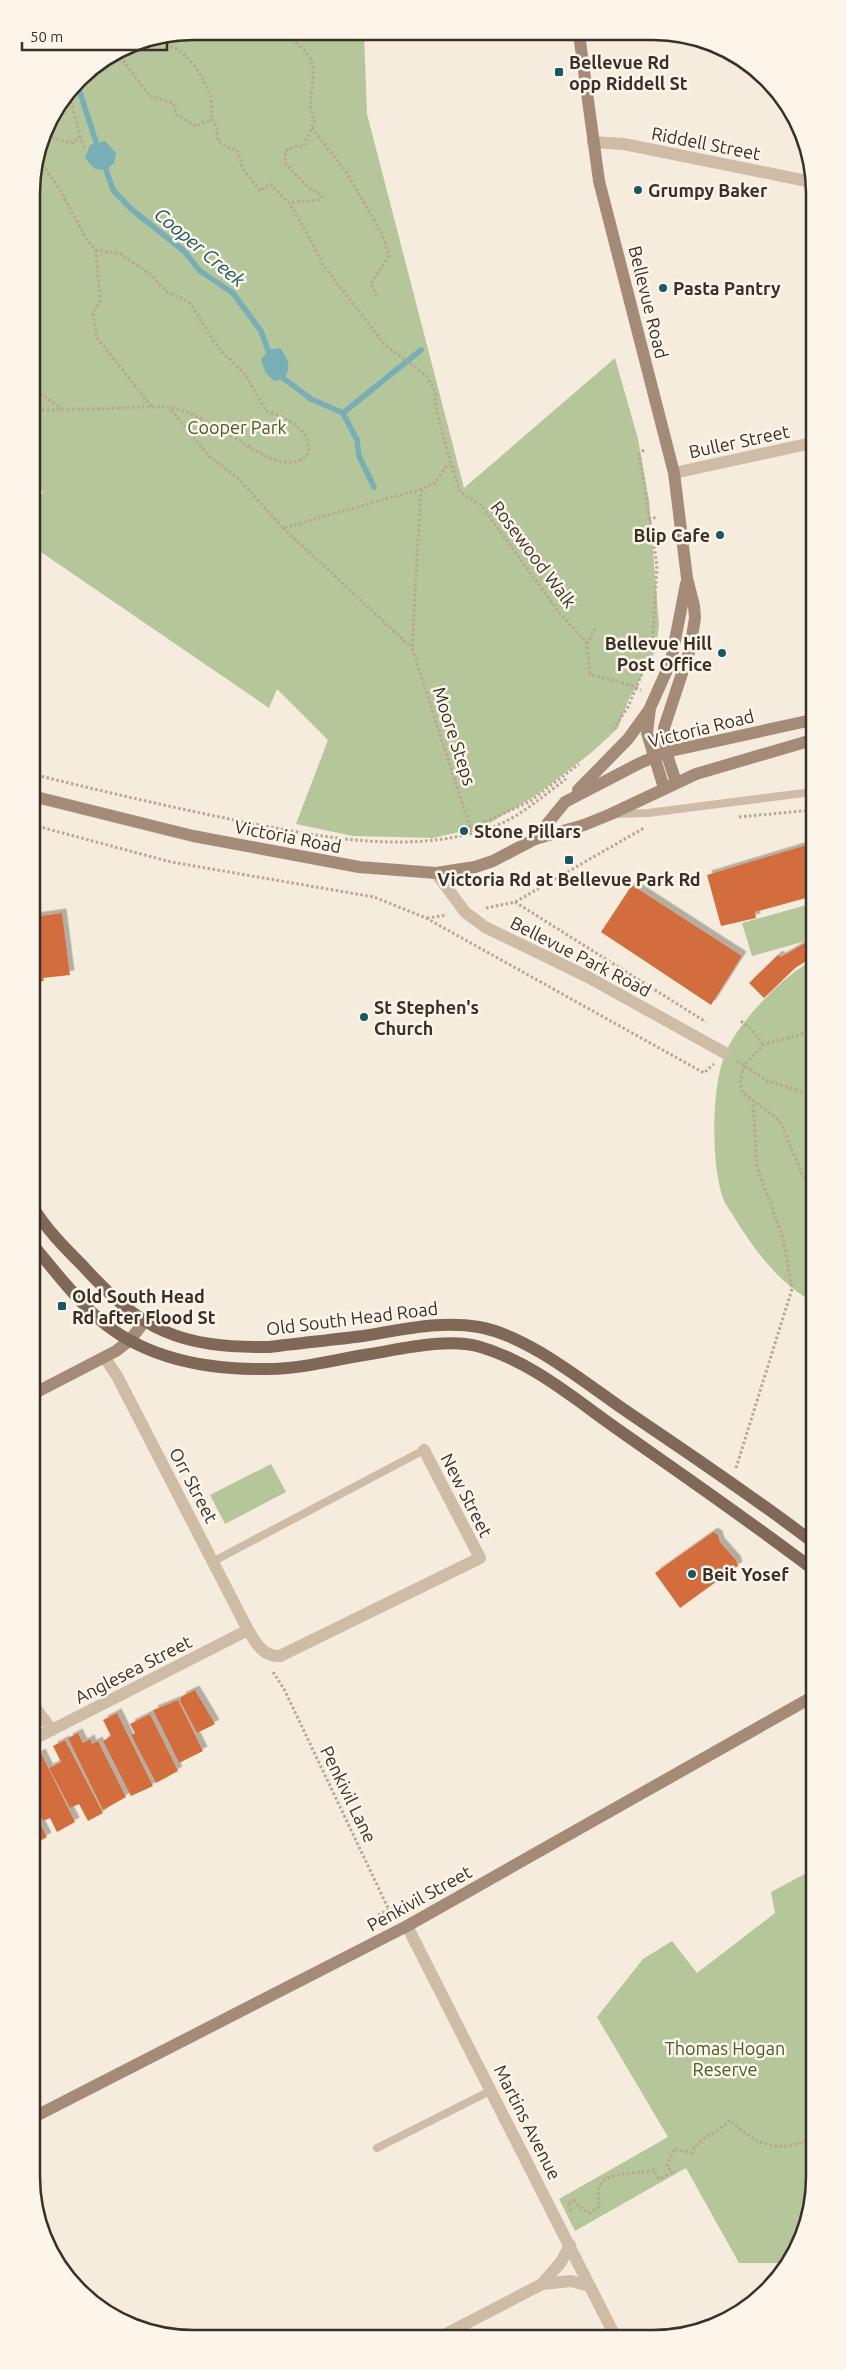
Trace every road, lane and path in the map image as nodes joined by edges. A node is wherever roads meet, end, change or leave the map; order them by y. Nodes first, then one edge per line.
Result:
1 (294, 40) edge
2 (580, 40) edge
3 (169, 42) edge
4 (121, 58) edge
5 (71, 102) edge
6 (212, 118) junction
7 (312, 127) junction
8 (80, 136) junction
9 (51, 137) edge
10 (593, 142) junction
11 (84, 150) dead end
12 (43, 165) edge
13 (806, 181) edge
14 (289, 203) junction
15 (96, 250) junction
16 (377, 296) dead end
17 (40, 394) edge
18 (152, 407) junction
19 (63, 410) junction
20 (172, 410) junction
21 (40, 411) edge
22 (806, 444) edge
23 (645, 449) dead end
24 (451, 466) junction
25 (674, 473) junction
26 (421, 489) junction
27 (656, 517) dead end
28 (649, 521) junction
29 (283, 528) junction
30 (687, 578) junction
31 (596, 628) dead end
32 (587, 644) junction
33 (412, 648) junction
34 (632, 686) dead end
35 (650, 708) junction
36 (806, 721) edge
37 (608, 735) dead end
38 (806, 742) edge
39 (666, 752) junction
40 (653, 757) junction
41 (582, 762) dead end
42 (582, 767) dead end
43 (40, 776) edge
44 (676, 782) junction
45 (664, 788) junction
46 (806, 793) edge
47 (40, 798) edge
48 (565, 802) junction
49 (806, 811) edge
50 (611, 814) junction
51 (735, 817) dead end
52 (40, 826) edge
53 (653, 826) dead end
54 (471, 828) junction
55 (472, 833) junction
56 (535, 839) junction
57 (436, 873) junction
58 (741, 1021) dead end
59 (714, 1027) dead end
60 (806, 1033) edge
61 (763, 1046) junction
62 (725, 1053) junction
63 (744, 1065) junction
64 (806, 1093) edge
65 (753, 1103) junction
66 (806, 1179) edge
67 (40, 1217) edge
68 (40, 1253) edge
69 (144, 1322) junction
70 (130, 1340) junction
71 (105, 1358) junction
72 (40, 1390) edge
73 (424, 1450) joint
74 (736, 1469) dead end
75 (806, 1538) edge
76 (214, 1561) junction
77 (806, 1564) edge
78 (248, 1630) junction
79 (284, 1689) dead end
80 (806, 1701) edge
81 (40, 1714) edge
82 (52, 1730) junction
83 (40, 1736) edge
84 (378, 1915) dead end
85 (407, 1926) junction
86 (492, 2090) junction
87 (40, 2113) edge
88 (806, 2140) edge
89 (377, 2148) dead end
90 (570, 2207) dead end
91 (570, 2245) junction
92 (542, 2284) junction
93 (590, 2286) junction
94 (454, 2330) edge
95 (612, 2330) edge

1 - 7 path
2 - 10 street, Bellevue Road
3 - 6 path
4 - 6 path
5 - 8 path
6 - 14 path
7 - 14 path
7 - 16 path
8 - 9 path
8 - 11 path
10 - 13 street, Riddell Street
10 - 25 street, Bellevue Road
12 - 15 path
14 - 24 path, Rosewood Walk
15 - 18 path
15 - 20 path
17 - 19 path
18 - 19 path
18 - 20 path
19 - 21 path
20 - 29 path
22 - 25 street, Buller Street
23 - 28 path
24 - 26 path
24 - 32 path, Rosewood Walk
25 - 30 street, Bellevue Road
26 - 29 path
26 - 33 path
27 - 28 path
28 - 37 path
29 - 33 path
30 - 35 street, Bellevue Road
30 - 39 street, Bellevue Road
31 - 32 path
32 - 34 path
33 - 54 path, Moore Steps
35 - 40 street, Bellevue Road
35 - 48 street
36 - 39 street, Victoria Road
38 - 44 street, Victoria Road
39 - 40 street, Victoria Road
39 - 44 street, Bellevue Road
40 - 45 street, Bellevue Road
40 - 48 street, Victoria Road
41 - 54 path
42 - 55 path
43 - 55 path
44 - 45 street, Victoria Road
45 - 50 street, Victoria Road
46 - 50 lane
47 - 57 street, Victoria Road
48 - 56 street, Victoria Road
49 - 51 path
50 - 56 street, Victoria Road
52 - 62 path
53 - 59 path
54 - 55 path, Moore Steps
56 - 57 street, Victoria Road
57 - 62 street, Bellevue Park Road
58 - 61 path
60 - 61 path
61 - 63 path
62 - 63 path
63 - 64 path
63 - 65 path
65 - 66 path
65 - 74 path
67 - 69 main road, Old South Head Road
68 - 70 main road, Old South Head Road
69 - 70 street
69 - 75 main road, Old South Head Road
70 - 71 street
70 - 77 main road, Old South Head Road
71 - 72 street
71 - 76 street, Orr Street
73 - 76 lane, New Street
73 - 78 street, New Street
76 - 78 street, Orr Street
78 - 82 street, Anglesea Street
79 - 84 path, Penkivil Lane
80 - 85 street, Penkivil Street
81 - 82 street
82 - 83 street, Anglesea Street
85 - 86 street, Martins Avenue
85 - 87 street, Penkivil Street
86 - 89 lane
86 - 91 street, Martins Avenue
88 - 90 path
91 - 92 street
91 - 93 street, Martins Avenue
92 - 93 street
92 - 94 street
93 - 95 street, Martins Avenue

